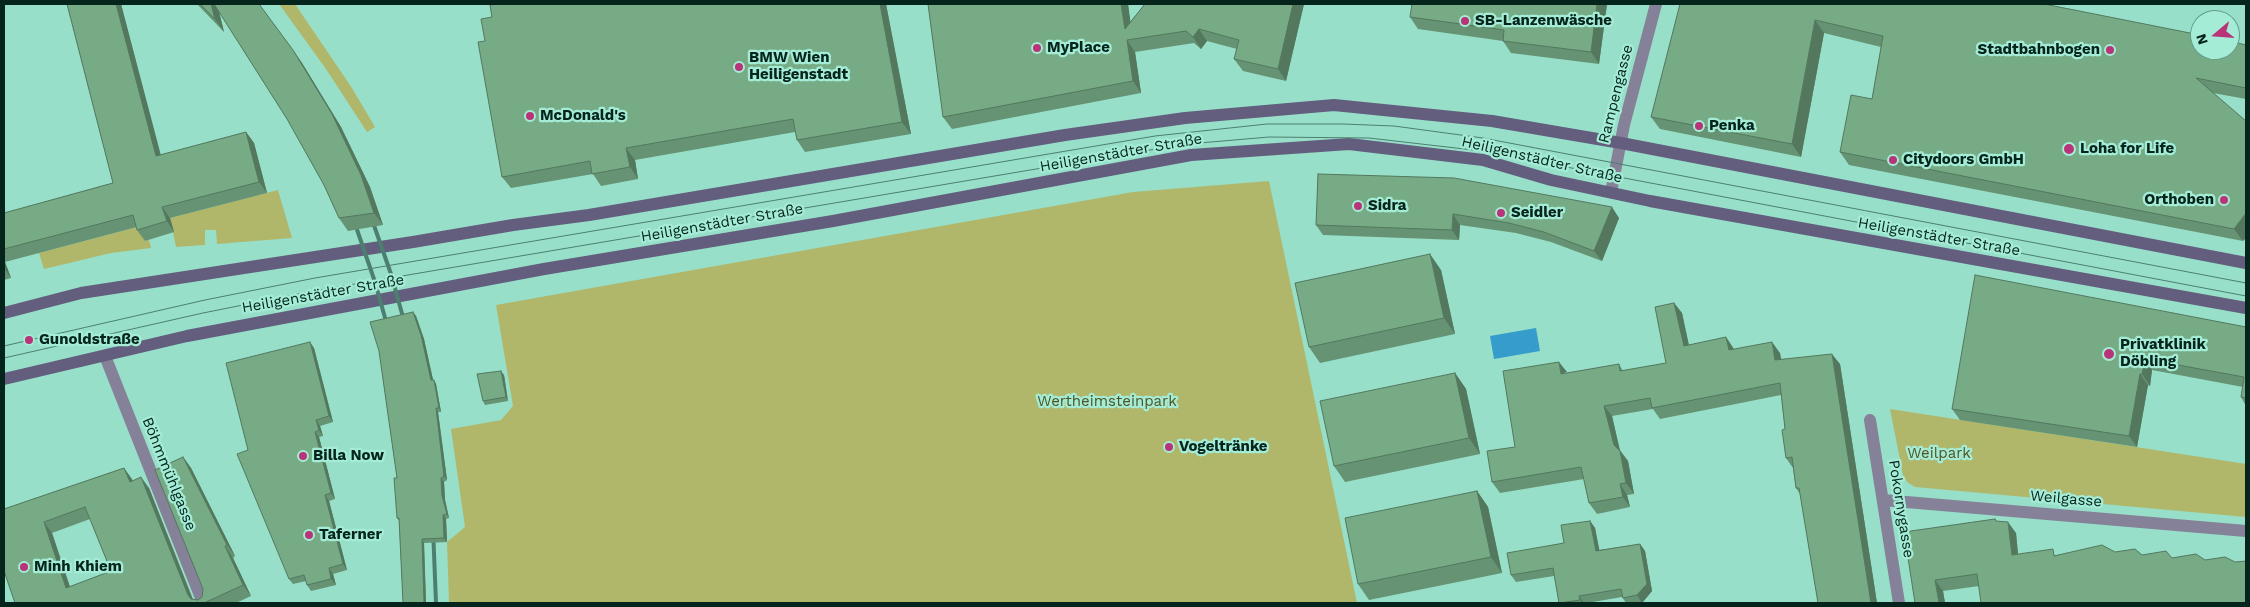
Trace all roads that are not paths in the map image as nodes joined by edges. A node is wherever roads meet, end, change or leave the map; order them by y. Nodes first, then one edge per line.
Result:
1 (1656, 4) edge
2 (1621, 143) junction
3 (1611, 192) junction
4 (2246, 263) edge
5 (2246, 308) edge
6 (4, 313) edge
7 (106, 356) junction
8 (4, 380) edge
9 (1870, 420) dead end
10 (1883, 500) junction
11 (2246, 532) edge
12 (203, 603) edge
13 (1899, 603) edge

1 - 2 street, Rampengasse
2 - 3 street, Rampengasse
2 - 4 main road, Heiligenstädter Straße
2 - 6 main road, Heiligenstädter Straße
3 - 5 main road, Heiligenstädter Straße
3 - 7 main road, Heiligenstädter Straße
7 - 8 main road, Heiligenstädter Straße
7 - 12 street, Böhmmühlgasse
9 - 10 street, Pokornygasse
10 - 11 street, Weilgasse
10 - 13 street, Pokornygasse

